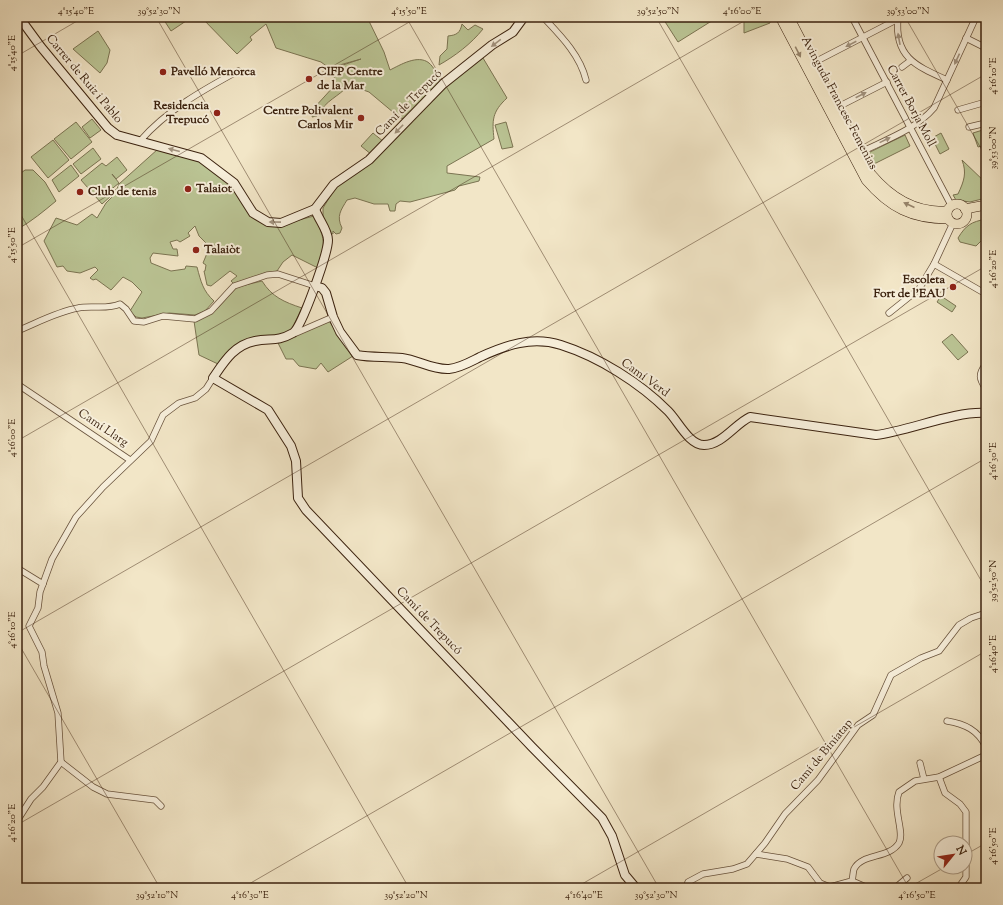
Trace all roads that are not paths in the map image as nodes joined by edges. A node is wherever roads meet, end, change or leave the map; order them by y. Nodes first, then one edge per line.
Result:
1 (20, 17) edge
2 (524, 17) edge
3 (543, 17) edge
4 (780, 17) edge
5 (852, 17) edge
6 (976, 17) edge
7 (791, 18) edge
8 (898, 18) edge
9 (863, 37) junction
10 (966, 38) junction
11 (986, 48) edge
12 (910, 61) junction
13 (813, 63) junction
14 (902, 67) dead end
15 (238, 70) dead end
16 (586, 80) dead end
17 (947, 80) junction
18 (886, 82) junction
19 (986, 102) edge
20 (836, 108) junction
21 (958, 110) dead end
22 (986, 123) edge
23 (969, 127) dead end
24 (910, 128) junction
25 (140, 141) junction
26 (859, 153) junction
27 (986, 205) edge
28 (315, 209) junction
29 (986, 210) edge
30 (966, 211) junction
31 (950, 215) junction
32 (934, 264) junction
33 (315, 286) junction
34 (986, 294) edge
35 (889, 313) dead end
36 (333, 317) junction
37 (17, 331) edge
38 (294, 332) junction
39 (986, 364) edge
40 (213, 378) junction
41 (17, 384) edge
42 (986, 389) edge
43 (986, 413) edge
44 (130, 460) junction
45 (17, 568) edge
46 (43, 584) junction
47 (986, 613) edge
48 (947, 720) dead end
49 (986, 747) edge
50 (986, 755) edge
51 (61, 762) junction
52 (920, 763) dead end
53 (939, 778) junction
54 (924, 779) junction
55 (161, 806) dead end
56 (17, 821) edge
57 (756, 854) junction
58 (907, 878) dead end
59 (852, 881) junction
60 (959, 886) dead end
61 (636, 888) edge
62 (686, 888) edge
63 (868, 888) edge
64 (895, 888) edge

1 - 25 street, Carrer de Ruiz i Pablo
2 -> 28 street, Camí de Trepucó
3 - 16 street
4 -> 31 main road, Avinguda Francesc Femenias
5 - 9 street, Carrer Borja Moll
6 - 10 street
7 - 13 main road, Avinguda Francesc Femenias
8 - 9 street
12 -> 8 street
9 -> 13 street
9 - 18 street, Carrer Borja Moll
10 - 11 street
10 -> 17 street
12 - 14 street
12 - 17 street
13 - 20 main road, Avinguda Francesc Femenias
15 - 25 street
17 - 24 street
20 -> 18 street
18 - 24 street, Carrer Borja Moll
19 - 21 street
20 - 26 main road, Avinguda Francesc Femenias
22 - 23 street
26 -> 24 street
24 - 31 street, Carrer Borja Moll
28 -> 25 street, Carrer de Ruiz i Pablo
31 -> 26 main road, Avinguda Francesc Femenias
27 - 30 main road
28 - 33 street
29 - 30 main road
30 - 31 main road
30 - 31 main road
31 - 32 street
32 - 34 street
32 - 35 street
33 - 36 street, Camí Verd
33 - 37 street
33 - 38 street
36 - 38 street
36 - 43 street, Camí Verd
38 - 40 street, Camí Llarg
39 - 42 street
40 - 44 street, Camí Llarg
40 - 61 street, Camí de Trepucó
41 - 44 street, Camí Llarg
44 - 46 street
45 - 46 street
46 - 51 street
47 - 57 street, Camí de Biniatap
48 - 49 street
50 - 53 street
51 - 55 street
51 - 56 street
52 - 54 street
53 - 54 street
53 - 60 street
54 - 59 street
57 - 59 street
57 - 62 street, Camí de Biniatap
58 - 64 street
59 - 63 street

